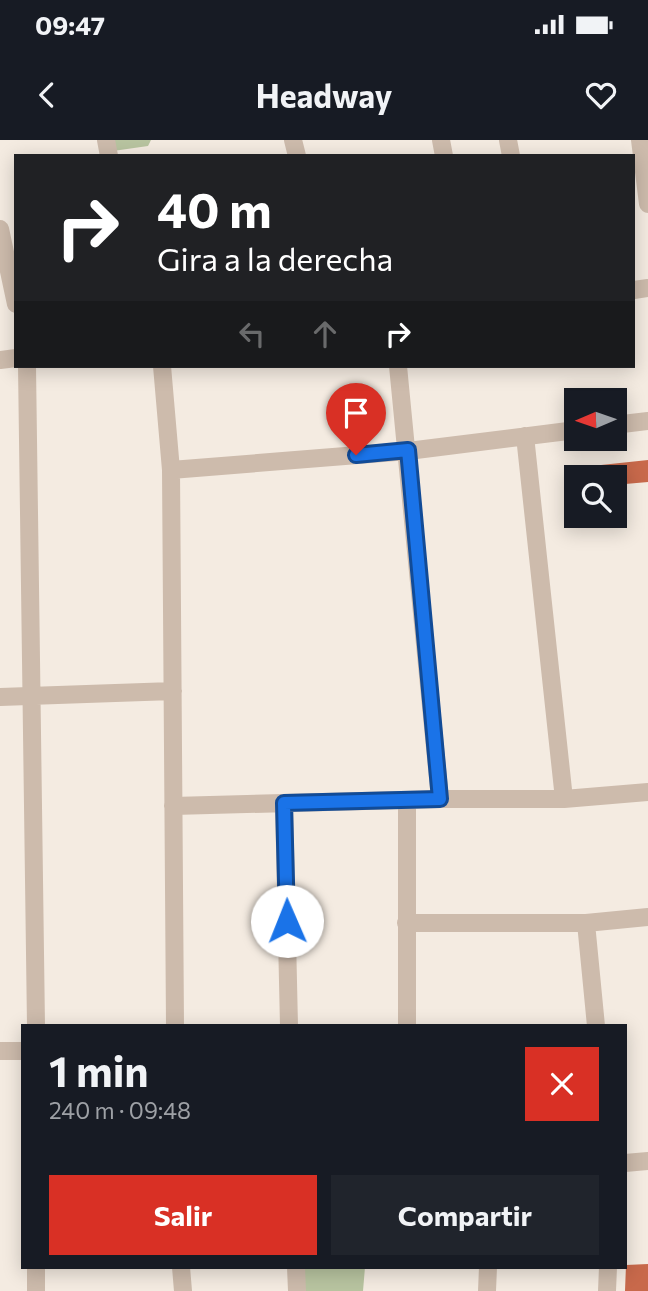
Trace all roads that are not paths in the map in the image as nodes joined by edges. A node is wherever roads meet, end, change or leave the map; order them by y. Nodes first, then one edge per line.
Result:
1 (640, 140) edge
2 (648, 204) edge
3 (6, 232) edge
4 (14, 290) edge
5 (27, 368) edge
6 (162, 368) edge
7 (398, 368) edge
8 (648, 421) edge
9 (627, 423) edge
10 (564, 431) edge
11 (525, 436) junction
12 (408, 450) junction
13 (171, 470) junction
14 (173, 691) junction
15 (29, 696) junction
16 (0, 697) edge
17 (648, 792) edge
18 (440, 799) junction
19 (564, 799) junction
20 (407, 800) junction
21 (284, 803) junction
22 (173, 806) junction
23 (648, 917) edge
24 (406, 923) junction
25 (586, 923) junction
26 (36, 1024) edge
27 (175, 1024) edge
28 (289, 1024) edge
29 (407, 1024) edge
30 (596, 1024) edge
31 (0, 1051) edge
32 (21, 1051) edge
33 (648, 1161) edge
34 (627, 1163) edge
35 (36, 1269) edge
36 (181, 1269) edge
37 (296, 1269) edge
38 (488, 1269) edge
39 (608, 1269) edge
40 (36, 1291) edge
41 (183, 1291) edge
42 (297, 1291) edge
43 (487, 1291) edge
44 (607, 1291) edge

1 - 2 street
3 - 4 street
5 - 15 street
6 - 13 street
7 - 12 street
8 - 9 street
10 - 11 street
11 - 12 street
11 - 19 street
12 - 13 street
12 - 18 street
13 - 14 street
14 - 15 street
14 - 22 street
15 - 16 street
15 - 26 street
17 - 19 street
18 - 19 street
18 - 20 street
20 - 21 street
20 - 24 street
21 - 22 street
21 - 28 street
22 - 27 street
23 - 25 street
24 - 25 street
24 - 29 street
25 - 30 street
31 - 32 street
33 - 34 street
35 - 40 street
36 - 41 street
37 - 42 street
38 - 43 street
39 - 44 street

